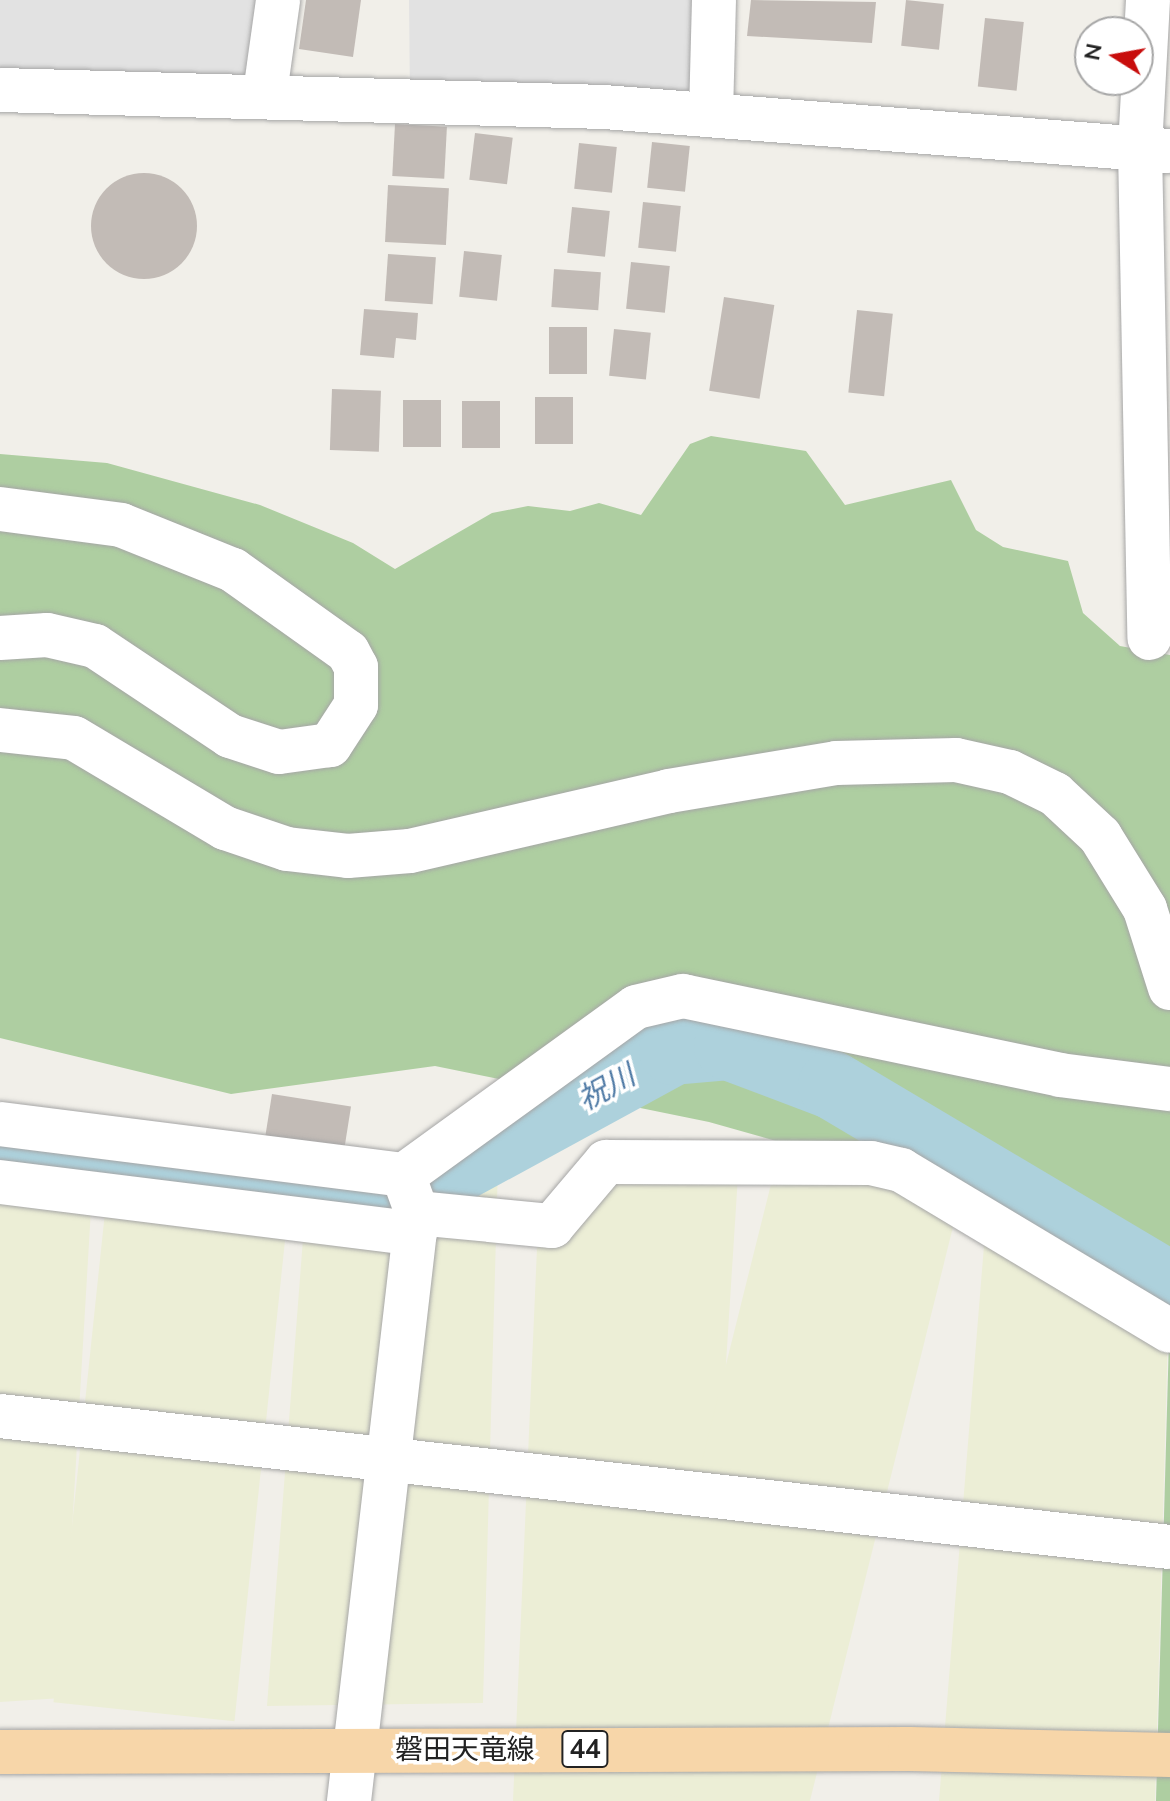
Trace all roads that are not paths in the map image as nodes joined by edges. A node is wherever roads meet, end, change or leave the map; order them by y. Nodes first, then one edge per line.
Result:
1 (278, 0) edge
2 (714, 0) edge
3 (1148, 0) edge
4 (0, 90) edge
5 (265, 93) junction
6 (711, 114) junction
7 (1155, 149) edge
8 (0, 509) edge
9 (0, 638) edge
10 (1149, 638) dead end
11 (0, 730) edge
12 (1170, 988) edge
13 (1170, 1089) edge
14 (0, 1124) edge
15 (0, 1182) edge
16 (412, 1202) junction
17 (1170, 1331) edge
18 (0, 1416) edge
19 (386, 1460) junction
20 (1170, 1547) edge
21 (355, 1749) junction
22 (0, 1752) edge
23 (1170, 1755) edge
24 (349, 1801) edge

1 - 5 street
2 - 6 street
3 - 7 street
4 - 5 street
5 - 6 street
6 - 7 street
7 - 10 street
8 - 9 street
11 - 12 street
13 - 16 street
14 - 16 street
15 - 16 street
16 - 17 street
16 - 19 street
18 - 19 street
19 - 20 street
19 - 21 street
21 - 22 main road, 磐田天竜線 / 44
21 - 23 main road, 磐田天竜線 / 44
21 - 24 street

